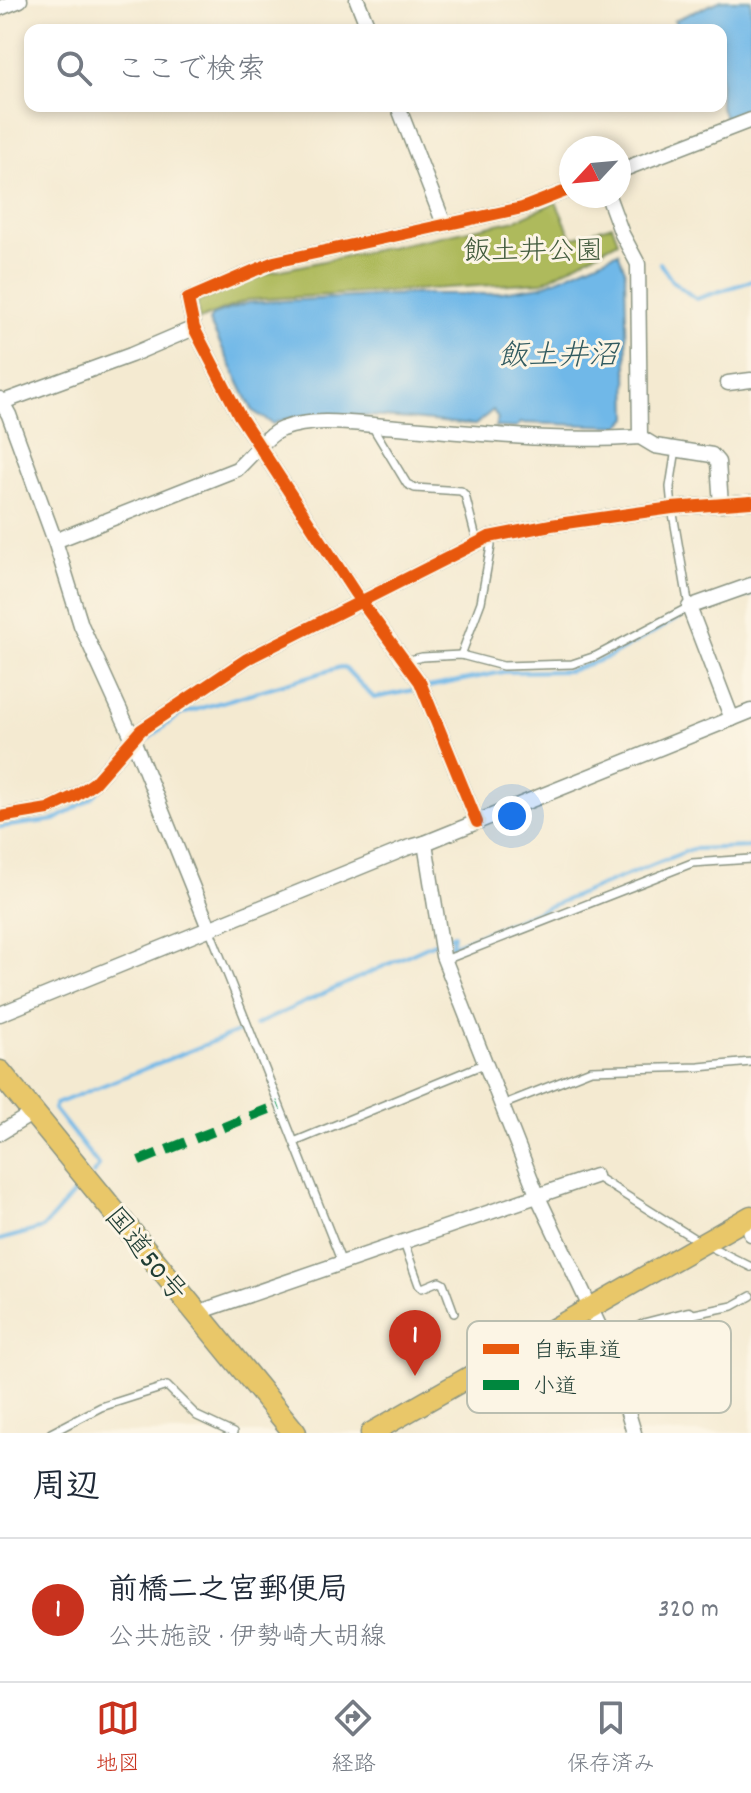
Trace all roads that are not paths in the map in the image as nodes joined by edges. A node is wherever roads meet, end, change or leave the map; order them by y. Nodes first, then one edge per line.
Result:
1 (20, 0) edge
2 (357, 0) edge
3 (0, 8) edge
4 (367, 24) edge
5 (400, 112) edge
6 (751, 120) edge
7 (631, 166) edge
8 (559, 194) edge
9 (612, 208) edge
10 (444, 224) junction
11 (194, 328) junction
12 (751, 380) edge
13 (728, 383) dead end
14 (1, 402) edge
15 (372, 426) junction
16 (640, 437) junction
17 (260, 449) junction
18 (676, 449) junction
19 (751, 502) edge
20 (721, 505) junction
21 (672, 508) junction
22 (483, 540) junction
23 (55, 541) junction
24 (751, 585) edge
25 (362, 601) junction
26 (689, 607) junction
27 (461, 655) junction
28 (405, 661) junction
29 (751, 711) edge
30 (732, 719) junction
31 (132, 737) junction
32 (0, 817) edge
33 (477, 822) junction
34 (425, 843) junction
35 (751, 859) edge
36 (209, 928) junction
37 (445, 960) junction
38 (0, 1014) edge
39 (751, 1062) edge
40 (484, 1064) junction
41 (0, 1072) edge
42 (502, 1105) junction
43 (33, 1113) junction
44 (0, 1133) edge
45 (294, 1142) junction
46 (595, 1176) joint
47 (538, 1197) junction
48 (750, 1223) edge
49 (404, 1243) junction
50 (703, 1243) junction
51 (342, 1263) junction
52 (751, 1267) edge
53 (751, 1296) edge
54 (589, 1308) junction
55 (454, 1313) dead end
56 (689, 1315) joint
57 (199, 1316) junction
58 (566, 1321) edge
59 (596, 1321) edge
60 (666, 1321) edge
61 (467, 1378) edge
62 (628, 1413) edge
63 (51, 1433) edge
64 (233, 1433) edge
65 (295, 1433) edge
66 (371, 1433) edge
67 (634, 1433) edge

1 - 3 street
2 - 4 street
5 - 10 street
6 - 7 street
8 - 10 street
9 - 16 street
10 - 11 street
11 - 14 street
11 - 17 street
12 - 13 street
14 - 23 street
15 - 16 street
15 - 17 street
15 - 22 lane
16 - 18 street
17 - 23 street
17 - 25 street
18 - 20 street
18 - 21 lane
19 - 20 street
20 - 21 street
21 - 22 street
21 - 26 lane
22 - 25 street
22 - 27 lane
23 - 31 street
24 - 26 street
25 - 28 street
25 - 31 street
26 - 27 lane
26 - 30 street
27 - 28 lane
28 - 33 street
29 - 30 street
30 - 33 street
31 - 32 street
31 - 36 street
33 - 34 street
34 - 36 street
34 - 37 street
35 - 37 lane
36 - 38 street
36 - 45 lane
37 - 40 street
39 - 42 lane
40 - 42 street
40 - 45 lane
41 - 43 highway, 国道50号
42 - 47 street
43 - 44 street
43 - 57 highway, 国道50号
45 - 51 lane
46 - 47 street
46 - 50 lane
47 - 49 street
47 - 54 street
48 - 50 main road
49 - 51 street
49 - 55 lane
50 - 52 lane
50 - 54 main road
51 - 57 street
53 - 56 lane
54 - 58 main road
54 - 59 street
56 - 60 street
57 - 65 highway, 国道50号
61 - 66 main road
62 - 67 street
63 - 64 lane

